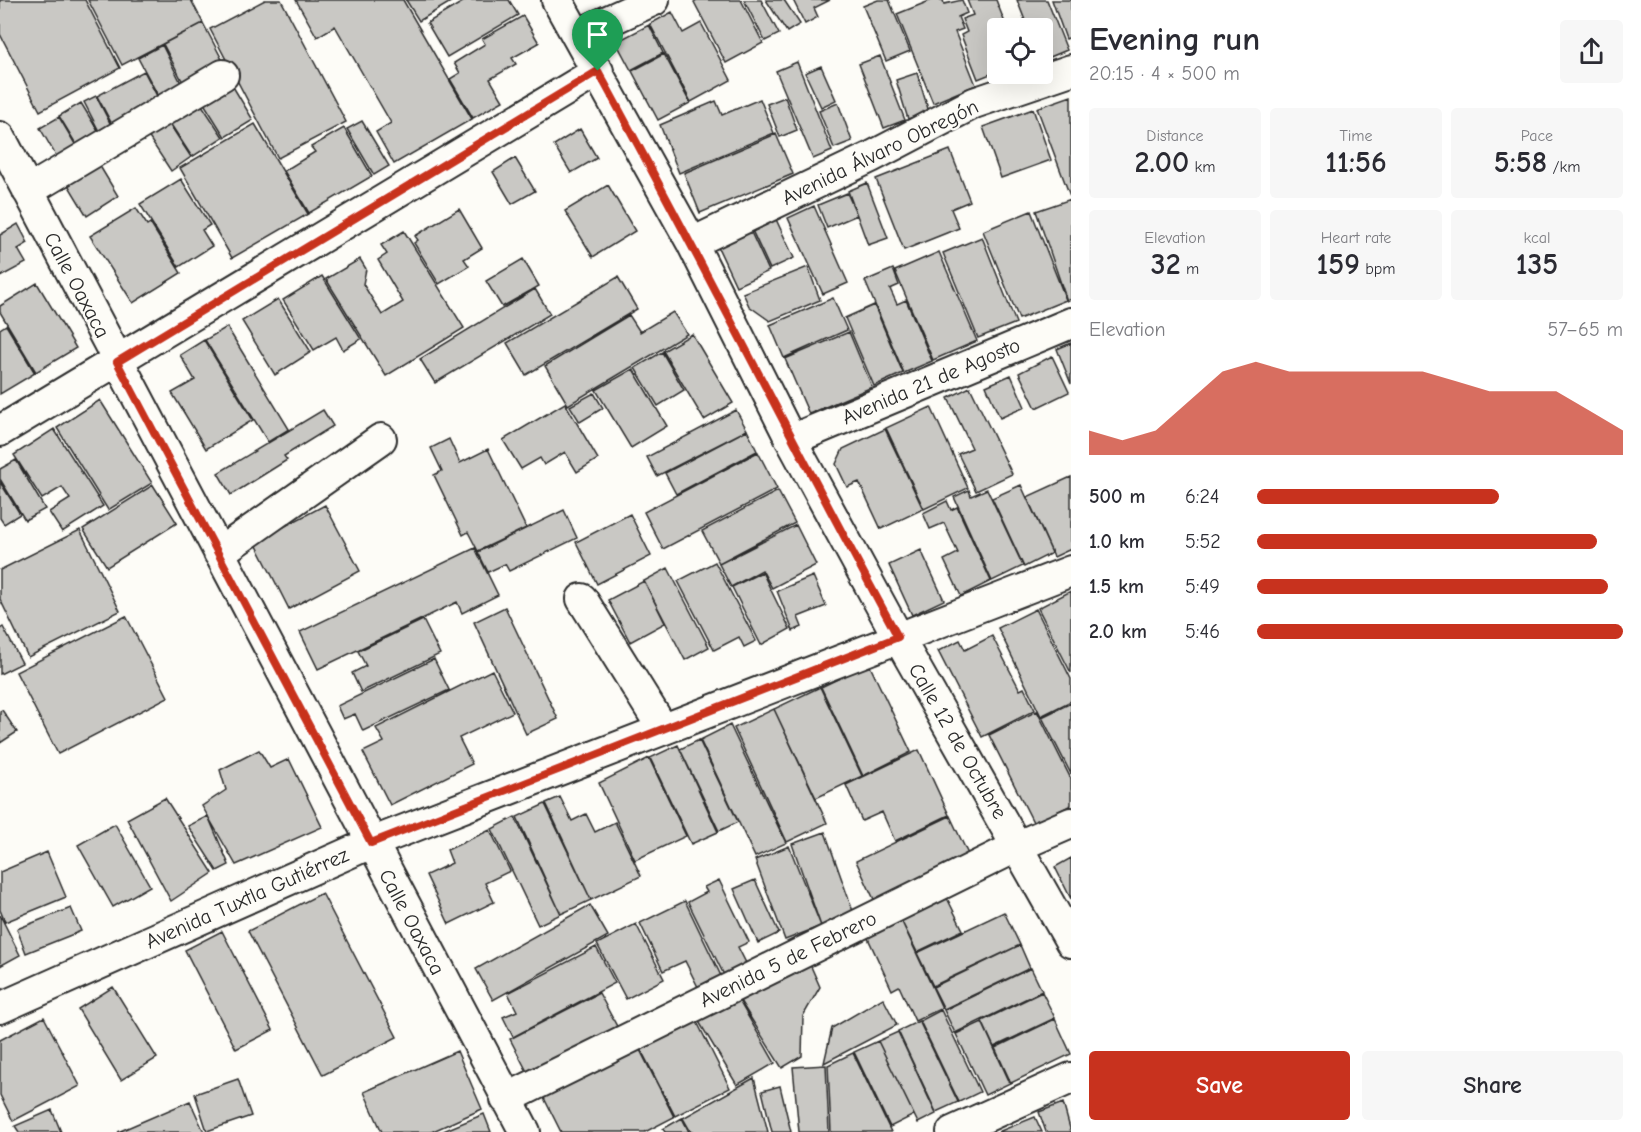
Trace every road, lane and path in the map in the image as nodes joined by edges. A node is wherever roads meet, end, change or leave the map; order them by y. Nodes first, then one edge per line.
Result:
1 (557, 0) edge
2 (654, 0) edge
3 (578, 35) junction
4 (1071, 70) edge
5 (598, 71) junction
6 (223, 75) dead end
7 (0, 137) edge
8 (28, 191) junction
9 (692, 243) junction
10 (1071, 323) edge
11 (117, 362) junction
12 (0, 431) edge
13 (381, 439) dead end
14 (791, 440) junction
15 (219, 553) junction
16 (1071, 571) edge
17 (582, 599) dead end
18 (898, 637) junction
19 (663, 729) junction
20 (1071, 823) edge
21 (371, 843) junction
22 (1017, 846) junction
23 (1071, 942) edge
24 (0, 1008) edge
25 (1071, 1078) edge
26 (506, 1099) junction
27 (525, 1132) edge
28 (952, 1132) edge

1 - 3 street, Calle 12 de Octubre
2 - 3 street
3 - 5 street, Calle 12 de Octubre
4 - 9 street, Avenida Álvaro Obregón
5 - 9 street, Calle 12 de Octubre
5 - 11 street
6 - 8 street
7 - 8 street, Calle Oaxaca
8 - 11 street, Calle Oaxaca
9 - 14 street, Calle 12 de Octubre
10 - 14 street, Avenida 21 de Agosto
11 - 12 street
11 - 15 street, Calle Oaxaca
13 - 15 street
14 - 18 street, Calle 12 de Octubre
15 - 21 street, Calle Oaxaca
16 - 18 street, Avenida Tuxtla Gutiérrez
17 - 19 street
18 - 19 street, Avenida Tuxtla Gutiérrez
18 - 22 street, Calle 12 de Octubre
19 - 21 street, Avenida Tuxtla Gutiérrez
20 - 22 street, Avenida 5 de Febrero
21 - 24 street, Avenida Tuxtla Gutiérrez
21 - 26 street, Calle Oaxaca
22 - 23 street, Calle 12 de Octubre
22 - 26 street, Avenida 5 de Febrero
25 - 28 street
26 - 27 street, Calle Oaxaca

